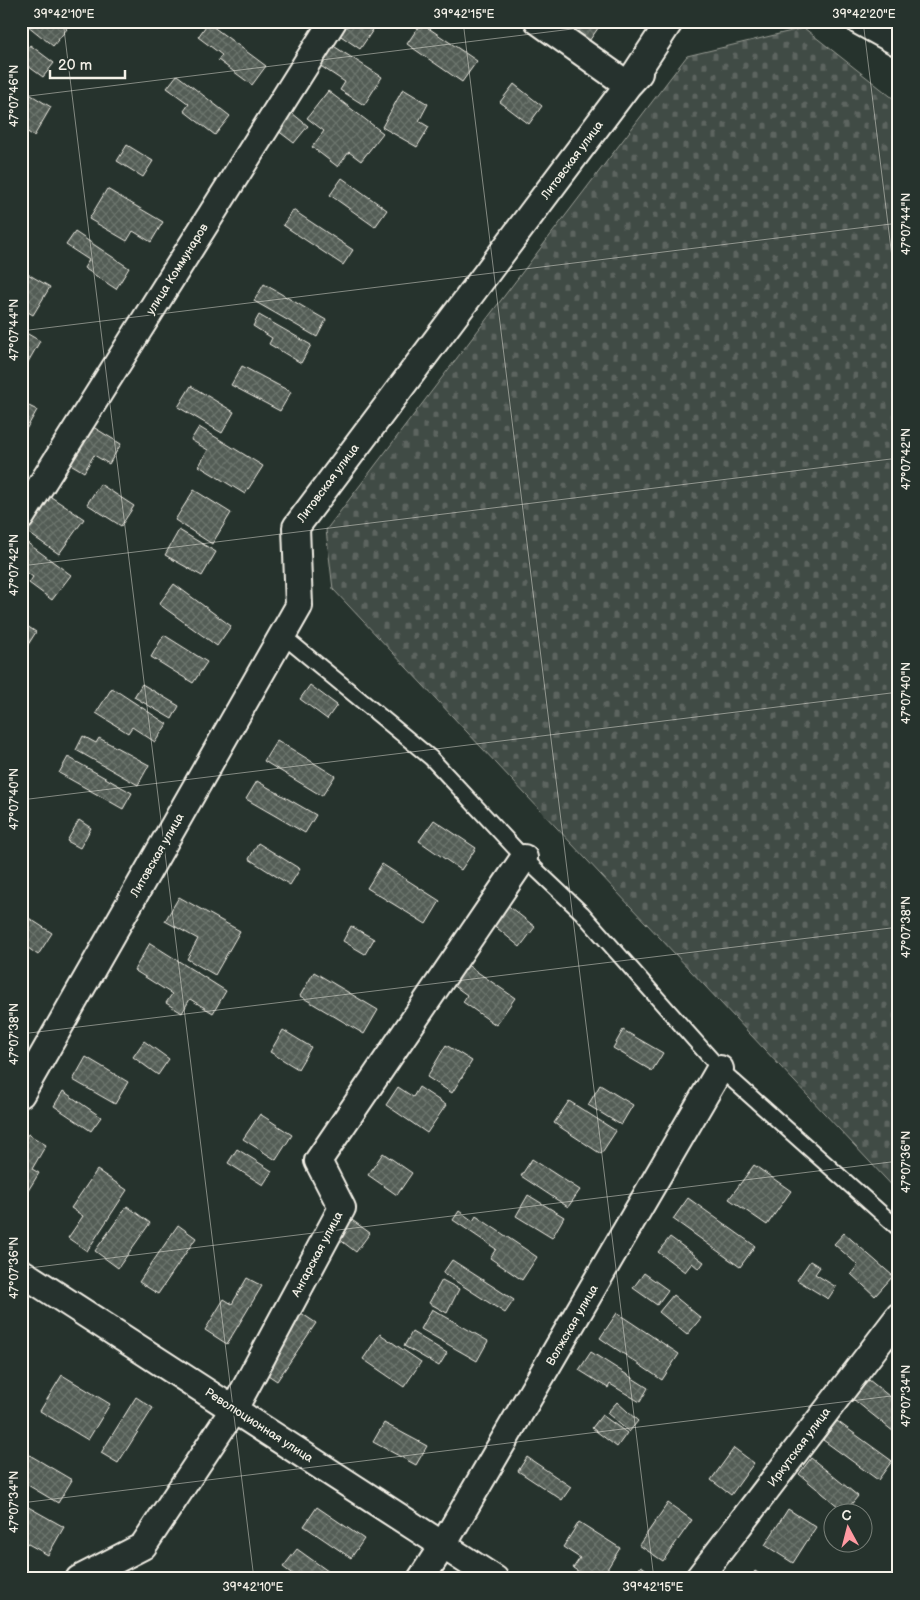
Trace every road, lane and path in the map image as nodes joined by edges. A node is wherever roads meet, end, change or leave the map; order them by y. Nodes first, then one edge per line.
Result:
1 (332, 21) edge
2 (538, 21) edge
3 (670, 21) edge
4 (684, 21) edge
5 (859, 21) edge
6 (899, 43) edge
7 (628, 85) junction
8 (21, 517) edge
9 (282, 635) junction
10 (524, 858) junction
11 (720, 1069) junction
12 (21, 1094) edge
13 (899, 1229) edge
14 (21, 1272) edge
15 (899, 1316) edge
16 (234, 1409) junction
17 (443, 1545) junction
18 (79, 1579) edge
19 (421, 1579) edge
20 (495, 1579) edge
21 (698, 1579) edge

1 - 8 street, улица Коммунаров
2 - 7 street
3 - 7 street, Литовская улица
4 - 7 street
5 - 6 street
7 - 9 street, Литовская улица
9 - 10 lane
9 - 12 street, Литовская улица
10 - 11 lane
10 - 16 street, Ангарская улица
11 - 13 lane
11 - 17 street, Волжская улица
14 - 16 street, Революционная улица
15 - 21 street, Иркутская улица
16 - 17 street, Революционная улица
16 - 18 street, Ангарская улица
17 - 19 street, Волжская улица
17 - 20 street, Революционная улица

